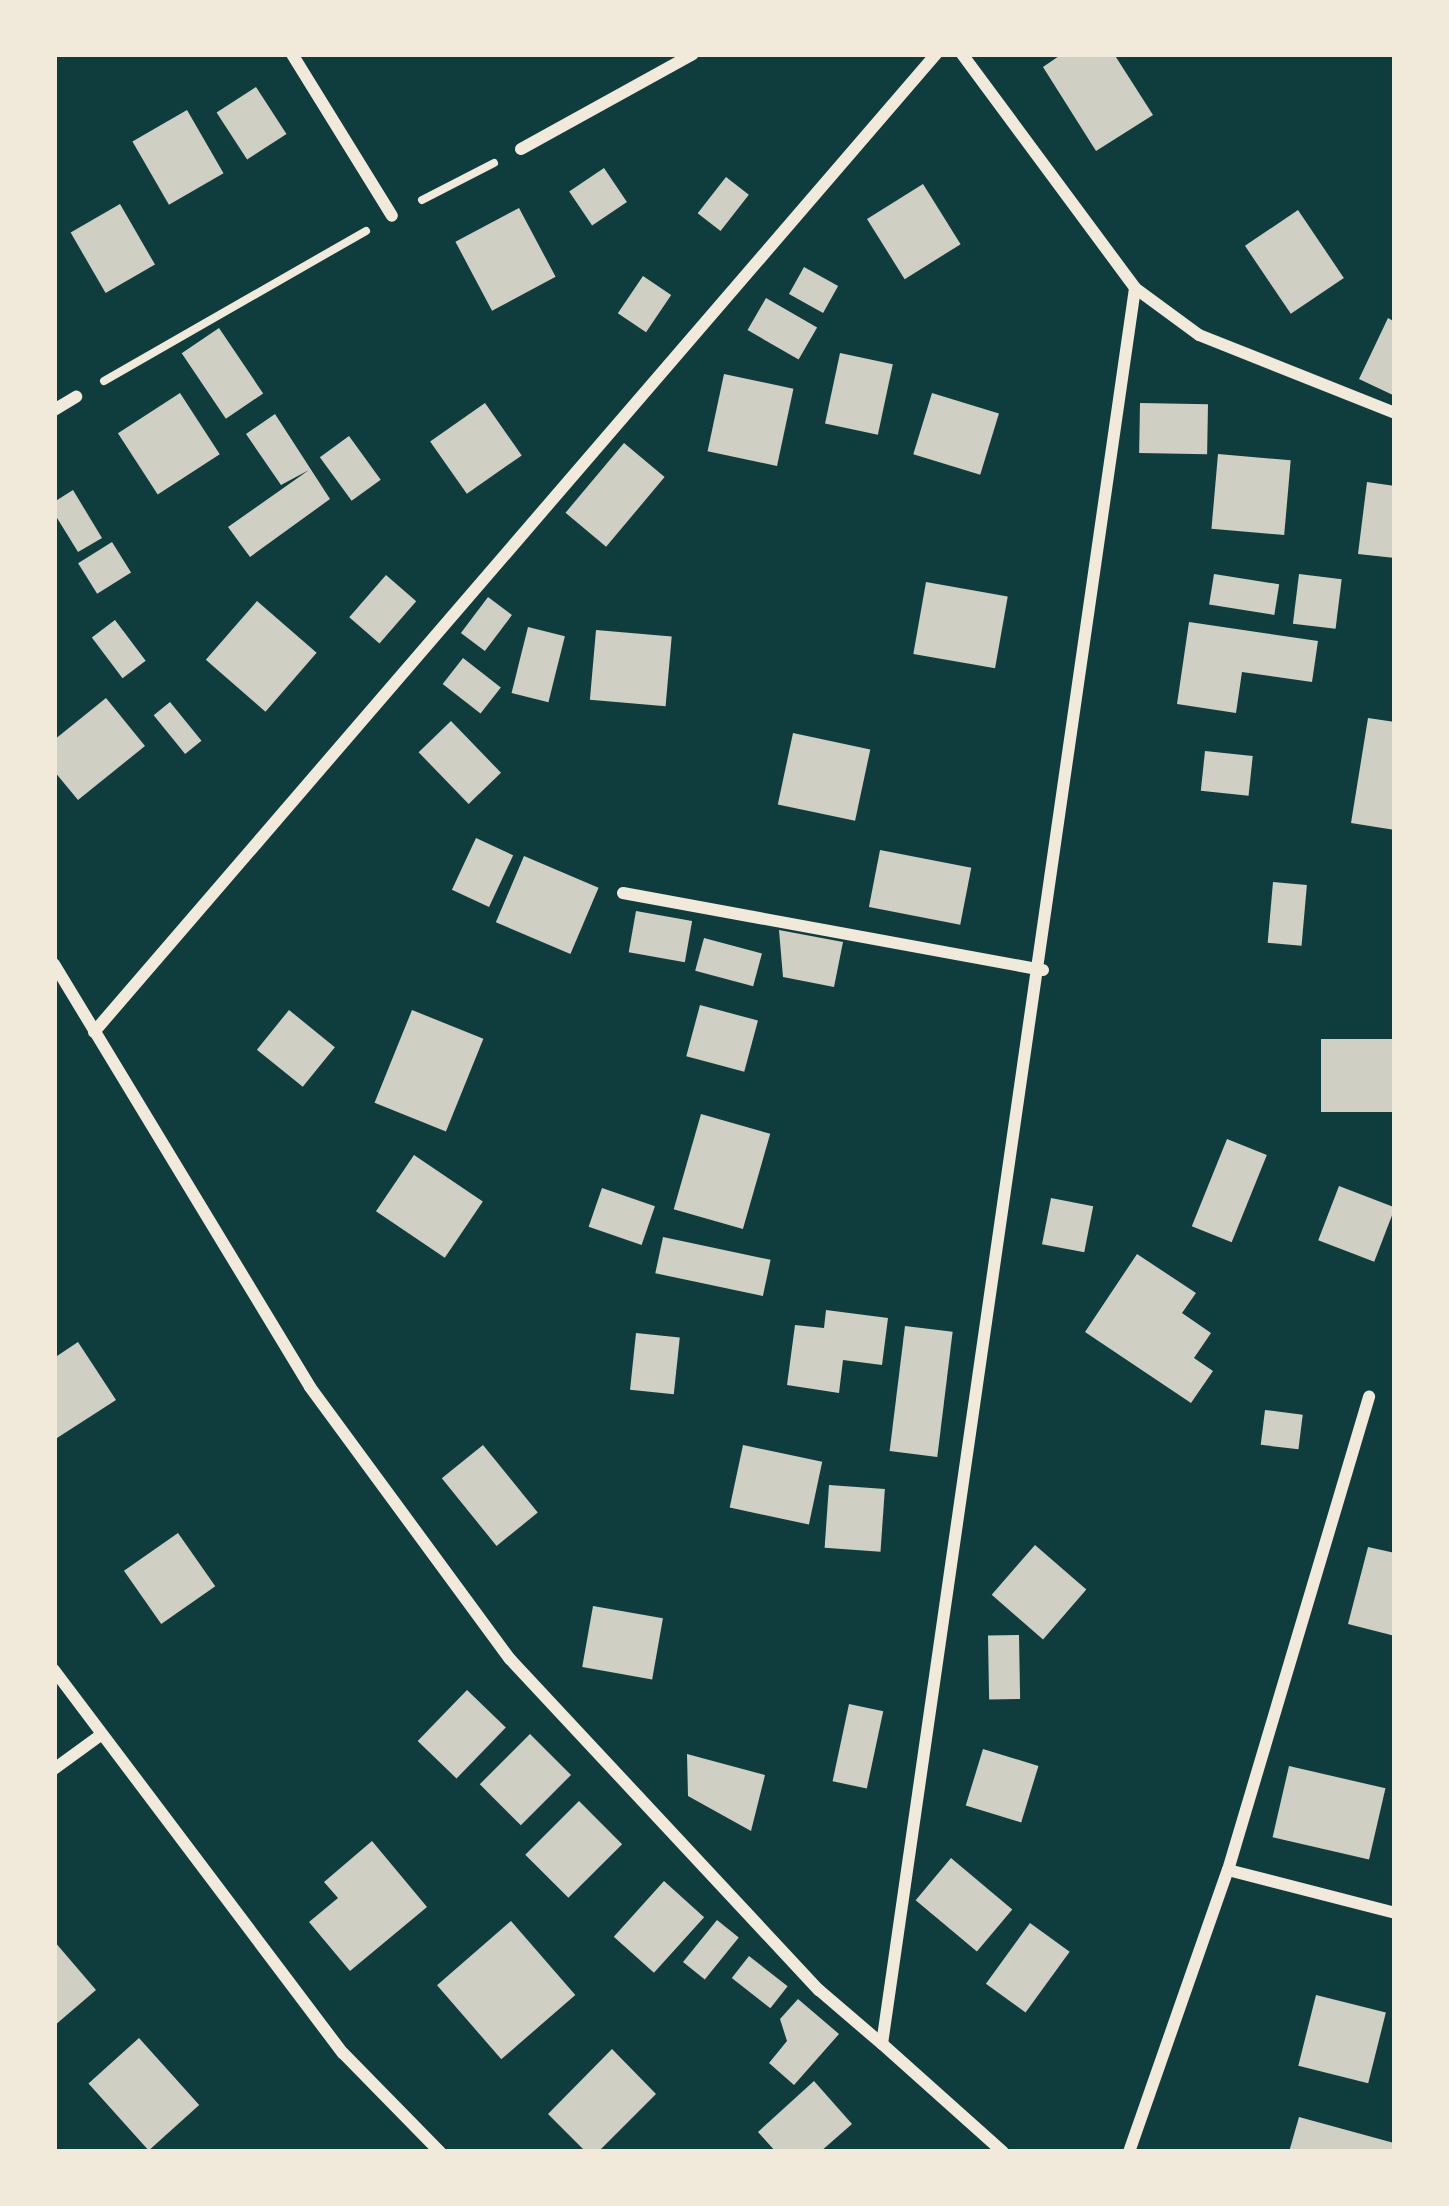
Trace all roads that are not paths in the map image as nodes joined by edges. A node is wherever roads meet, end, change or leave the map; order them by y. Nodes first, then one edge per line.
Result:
1 (292, 54) edge
2 (693, 54) edge
3 (936, 54) edge
4 (962, 54) edge
5 (521, 149) road end
6 (392, 216) road end
7 (1136, 287) junction
8 (76, 397) road end
9 (54, 410) edge
10 (1395, 413) edge
11 (623, 892) dead end
12 (54, 964) edge
13 (1043, 970) junction
14 (94, 1032) junction
15 (1369, 1397) dead end
16 (54, 1670) edge
17 (98, 1737) junction
18 (54, 1769) edge
19 (1228, 1870) junction
20 (1395, 1912) edge
21 (882, 2044) junction
22 (440, 2152) edge
23 (1003, 2152) edge
24 (1129, 2152) edge

1 - 6 street
2 - 5 street
3 - 14 street
4 - 7 street
7 - 10 street
7 - 13 street
8 - 9 street
11 - 13 street
12 - 14 street
13 - 21 street
14 - 21 street
15 - 19 street
16 - 17 street
17 - 18 street
17 - 22 street
19 - 20 street
19 - 24 street
21 - 23 street

